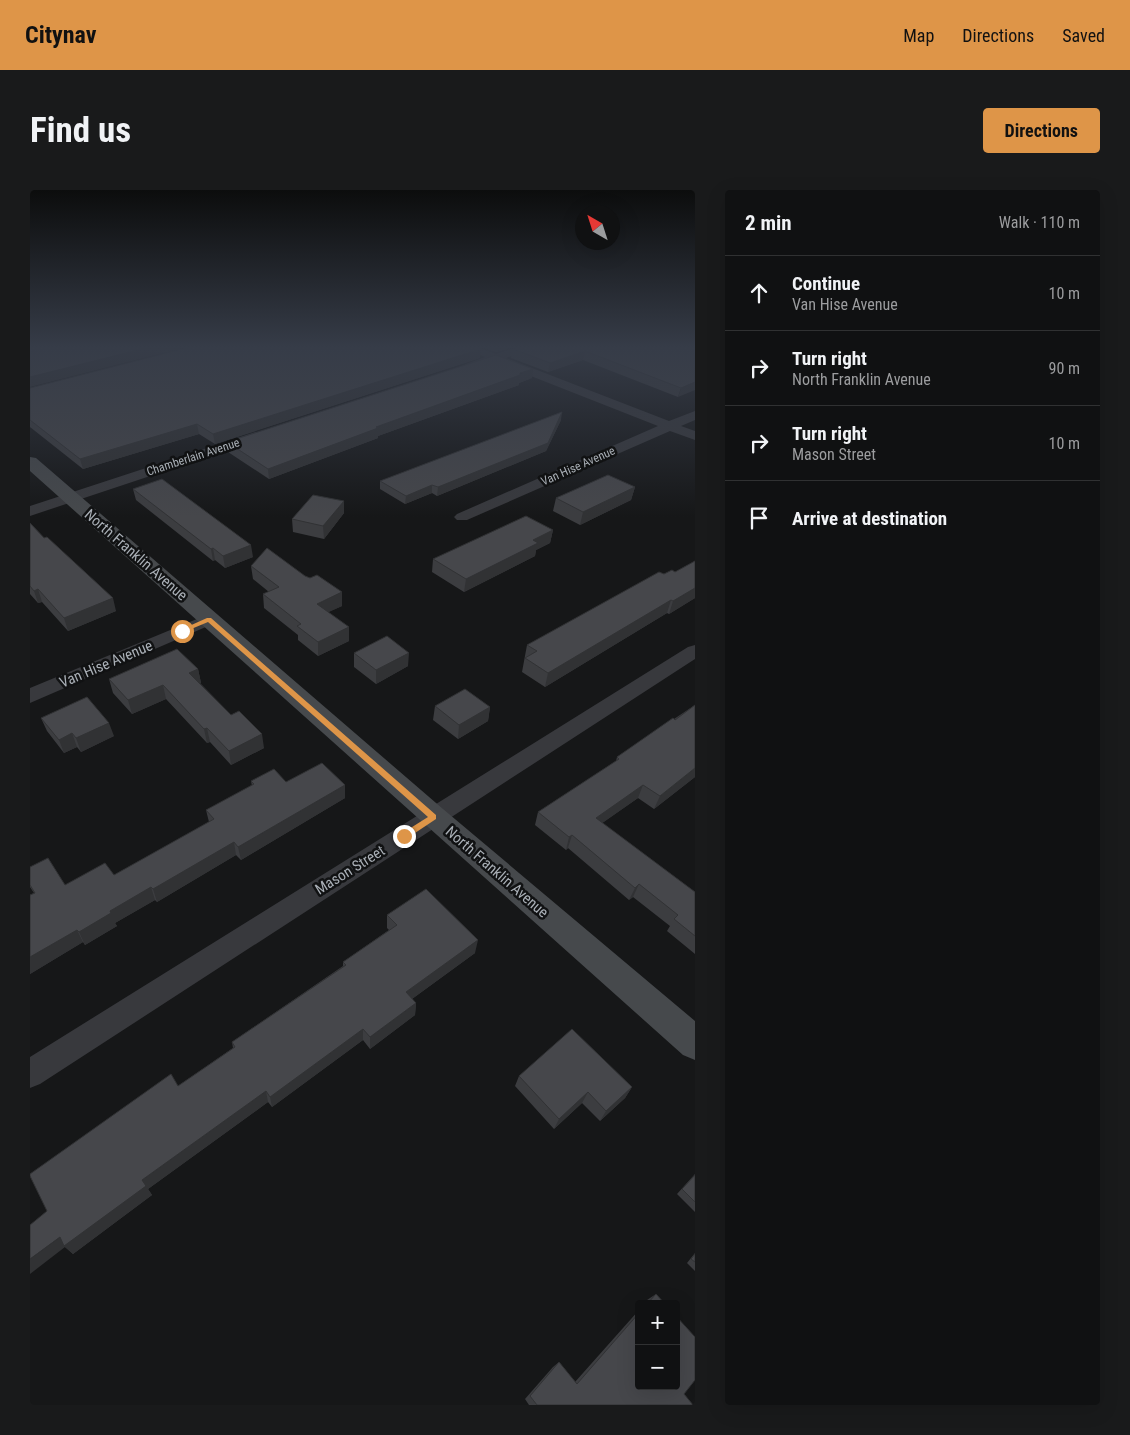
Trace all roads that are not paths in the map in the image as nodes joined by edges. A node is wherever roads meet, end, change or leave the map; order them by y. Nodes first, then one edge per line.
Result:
1 (615, 404) edge
2 (695, 415) edge
3 (670, 426) junction
4 (272, 431) edge
5 (695, 436) edge
6 (30, 462) edge
7 (70, 497) junction
8 (30, 510) edge
9 (462, 516) dead end
10 (209, 619) junction
11 (695, 651) edge
12 (30, 696) edge
13 (434, 817) junction
14 (695, 1043) edge
15 (30, 1074) edge

1 - 3 street
2 - 3 street, Van Hise Avenue
3 - 5 street
3 - 9 street, Van Hise Avenue
4 - 7 street, Chamberlain Avenue
6 - 7 street, North Franklin Avenue
7 - 8 street, Chamberlain Avenue
7 - 10 street, North Franklin Avenue
10 - 12 street, Van Hise Avenue
10 - 13 street, North Franklin Avenue
11 - 13 street, Mason Street
13 - 14 street, North Franklin Avenue
13 - 15 street, Mason Street

